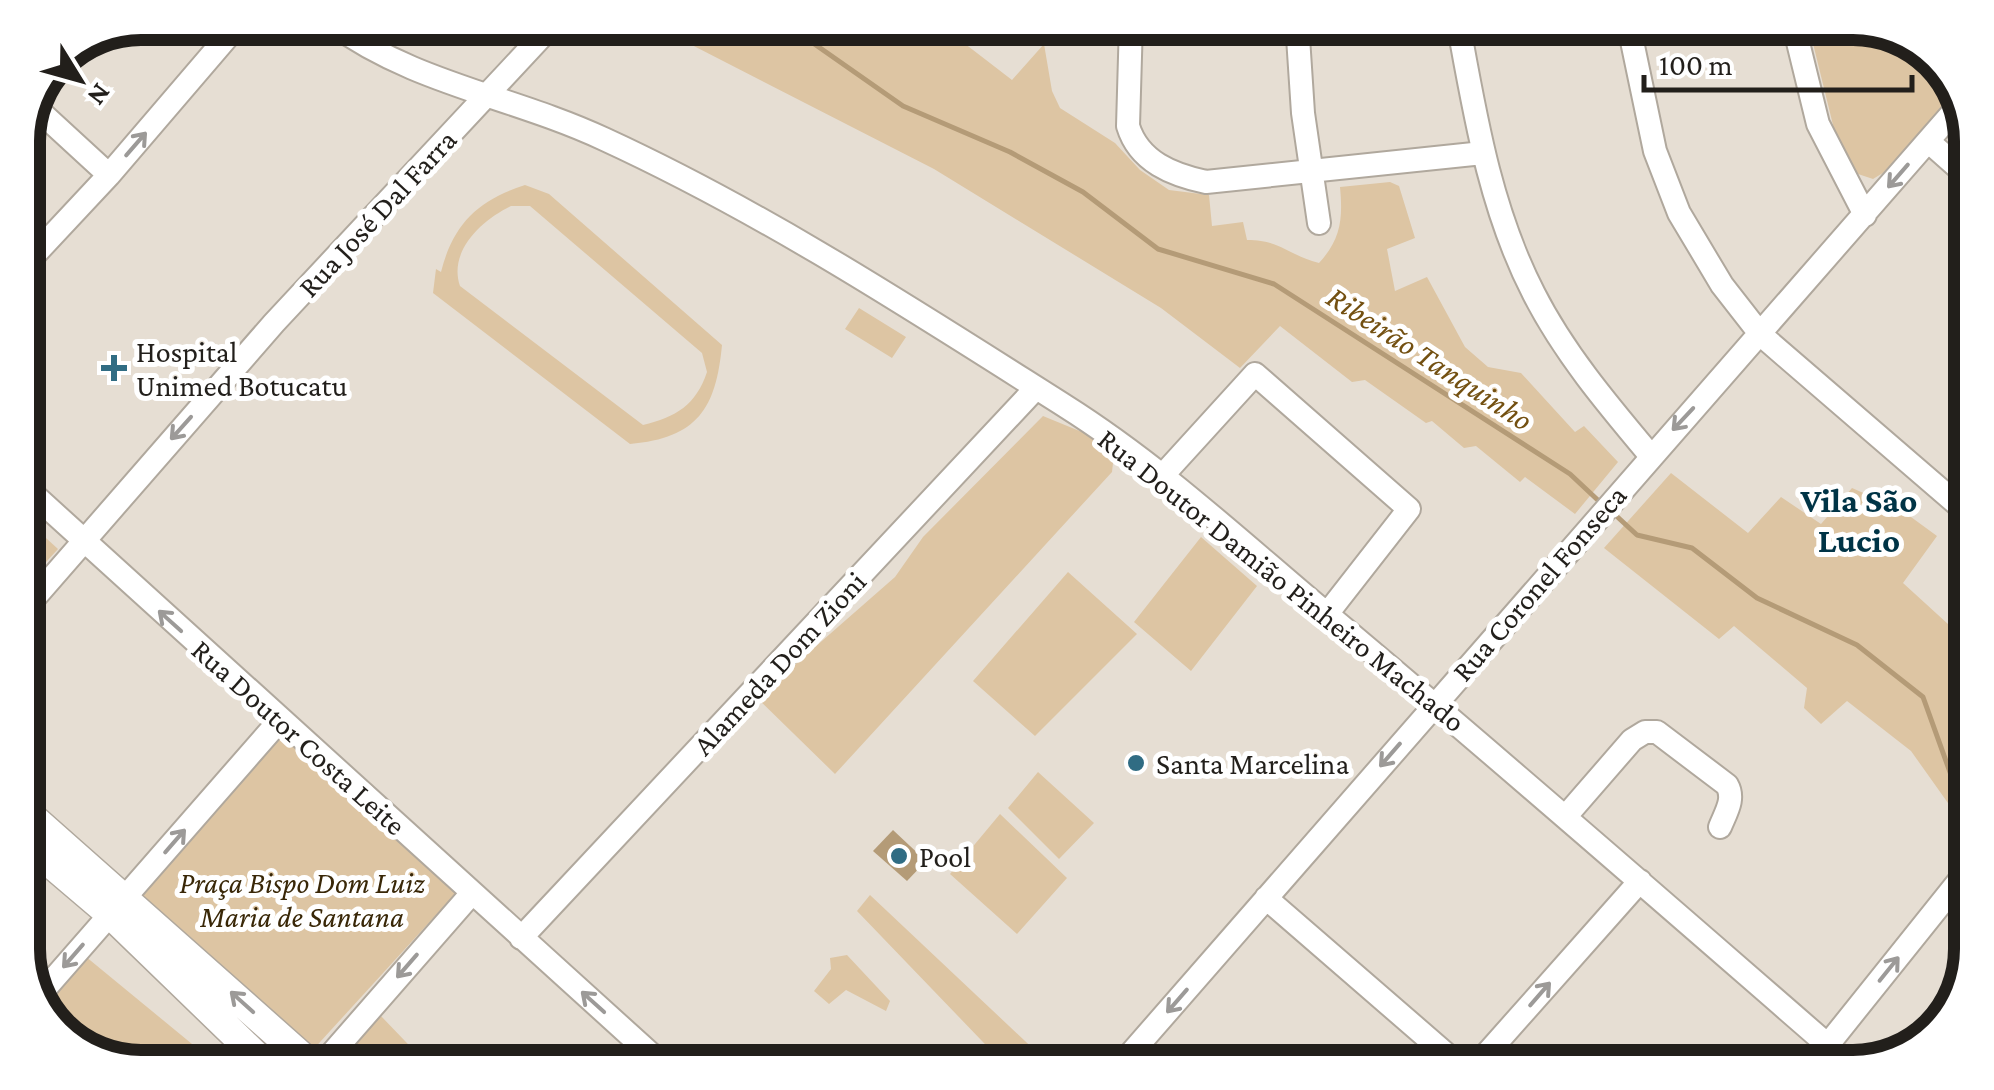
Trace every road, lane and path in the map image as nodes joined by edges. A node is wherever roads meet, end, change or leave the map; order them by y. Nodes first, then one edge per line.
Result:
1 (225, 40) edge
2 (360, 40) edge
3 (538, 40) edge
4 (1130, 40) edge
5 (1298, 40) edge
6 (1461, 40) edge
7 (1632, 40) edge
8 (1798, 40) edge
9 (484, 98) junction
10 (43, 115) edge
11 (1951, 115) edge
12 (1928, 141) junction
13 (1483, 153) junction
14 (1954, 164) edge
15 (1310, 172) junction
16 (110, 176) junction
17 (1865, 215) junction
18 (1319, 224) dead end
19 (40, 249) edge
20 (1761, 335) junction
21 (1036, 388) junction
22 (1650, 455) junction
23 (1163, 475) junction
24 (1954, 501) edge
25 (40, 502) edge
26 (81, 540) junction
27 (40, 589) edge
28 (1327, 614) junction
29 (1435, 704) junction
30 (280, 720) junction
31 (1566, 816) junction
32 (40, 827) edge
33 (1720, 827) dead end
34 (40, 852) edge
35 (1640, 881) junction
36 (1954, 888) edge
37 (472, 893) junction
38 (1266, 898) junction
39 (117, 906) junction
40 (522, 938) junction
41 (47, 986) edge
42 (1828, 1046) junction
43 (251, 1050) edge
44 (295, 1050) edge
45 (333, 1050) edge
46 (645, 1050) edge
47 (1135, 1050) edge
48 (1441, 1050) edge
49 (1491, 1050) edge
50 (1825, 1050) edge
51 (1833, 1050) edge

16 -> 1 street
2 - 9 street, Rua Doutor Damião Pinheiro Machado
3 - 9 street, Rua José Dal Farra
4 - 15 street
5 - 15 street
6 - 13 street
7 - 20 street
8 - 17 street
9 - 21 street, Rua Doutor Damião Pinheiro Machado
9 -> 26 street, Rua José Dal Farra
10 - 16 street
11 - 12 street, Rua Coronel Fonseca
12 - 14 street
12 -> 17 street, Rua Coronel Fonseca
13 - 15 street
13 - 22 street
15 - 18 street
16 - 19 street
17 - 20 street, Rua Coronel Fonseca
20 -> 22 street, Rua Coronel Fonseca
20 - 24 street
21 - 23 street, Rua Doutor Damião Pinheiro Machado
21 - 40 street, Alameda Dom Zioni
22 - 29 street, Rua Coronel Fonseca
23 - 28 street, Rua Doutor Damião Pinheiro Machado
23 - 28 street
25 - 26 street, Rua Doutor Costa Leite
26 - 27 street, Rua José Dal Farra
30 -> 26 street, Rua Doutor Costa Leite
28 - 29 street, Rua Doutor Damião Pinheiro Machado
29 - 31 street, Rua Doutor Damião Pinheiro Machado
29 -> 38 street, Rua Coronel Fonseca
30 - 37 street, Rua Doutor Costa Leite
39 -> 30 street
31 - 33 street
31 - 35 street, Rua Doutor Damião Pinheiro Machado
32 - 39 main road
34 - 39 main road
35 - 42 street, Rua Doutor Damião Pinheiro Machado
49 -> 35 street
42 -> 36 street
37 - 40 street, Rua Doutor Costa Leite
37 -> 45 street
38 -> 47 street, Rua Coronel Fonseca
38 - 48 street
39 -> 41 street
39 - 43 main road
44 -> 39 main road
46 -> 40 street, Rua Doutor Costa Leite
42 - 50 street
42 - 51 street, Rua Doutor Damião Pinheiro Machado

